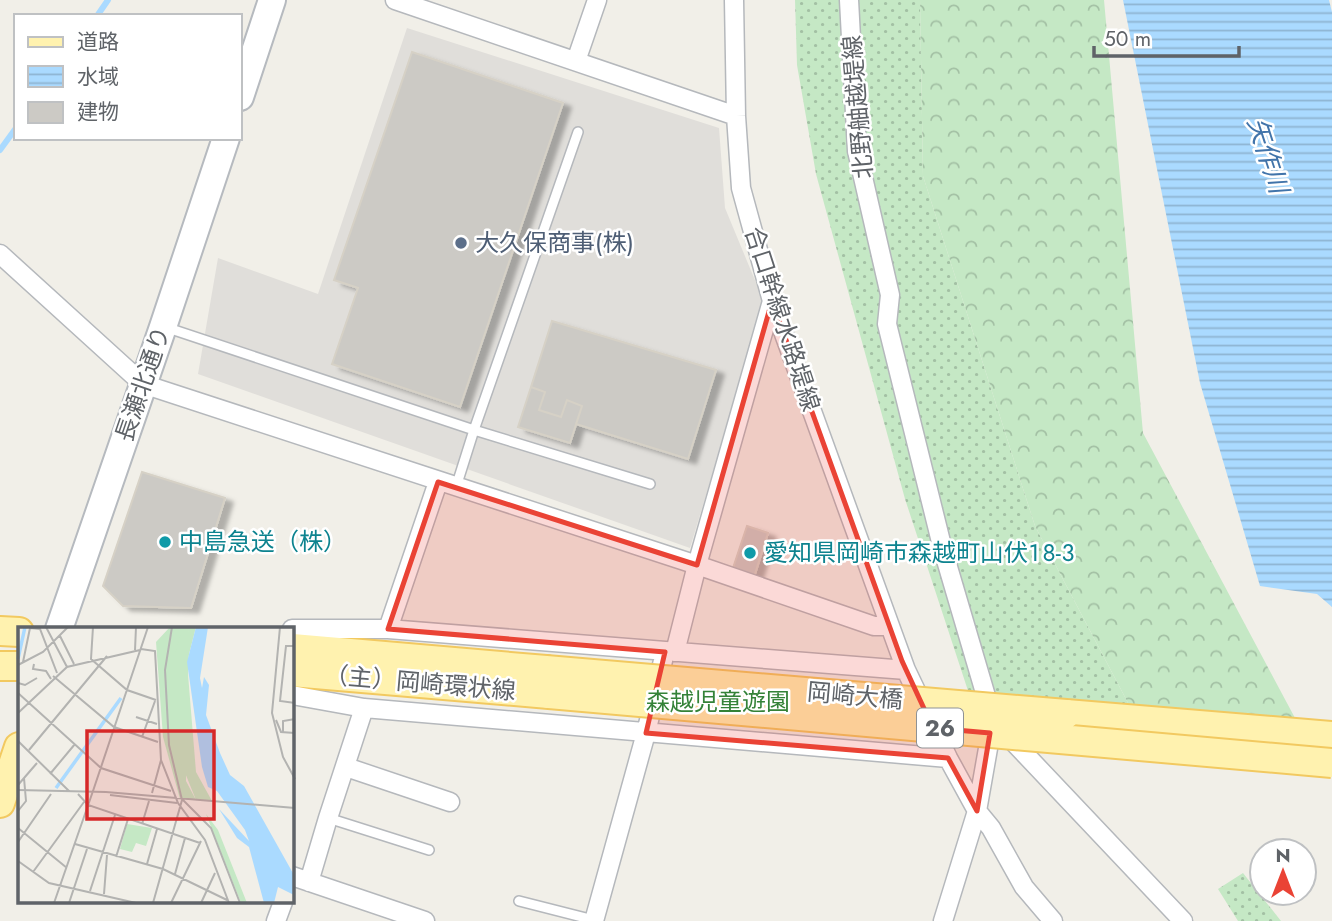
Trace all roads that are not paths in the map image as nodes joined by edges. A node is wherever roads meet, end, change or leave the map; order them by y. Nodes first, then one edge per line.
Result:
1 (272, 0) edge
2 (395, 0) edge
3 (597, 0) edge
4 (734, 0) edge
5 (849, 0) edge
6 (576, 61) junction
7 (242, 91) edge
8 (736, 116) junction
9 (578, 132) dead end
10 (225, 140) edge
11 (0, 254) edge
12 (772, 301) junction
13 (163, 327) junction
14 (143, 384) junction
15 (474, 430) junction
16 (447, 484) junction
17 (650, 484) dead end
18 (697, 565) junction
19 (890, 626) junction
20 (60, 627) edge
21 (294, 629) edge
22 (388, 629) junction
23 (0, 631) edge
24 (18, 632) edge
25 (294, 648) edge
26 (670, 652) junction
27 (0, 666) edge
28 (18, 666) edge
29 (906, 670) junction
30 (294, 672) edge
31 (547, 682) junction
32 (294, 695) edge
33 (363, 708) junction
34 (993, 720) junction
35 (646, 733) junction
36 (1332, 736) edge
37 (18, 750) edge
38 (948, 758) junction
39 (1332, 763) edge
40 (346, 766) junction
41 (7, 784) edge
42 (450, 802) dead end
43 (977, 811) junction
44 (328, 818) junction
45 (429, 850) dead end
46 (301, 879) edge
47 (519, 901) dead end
48 (281, 904) edge
49 (594, 920) edge
50 (276, 921) edge
51 (425, 921) edge
52 (943, 921) edge
53 (1053, 921) edge
54 (1183, 921) edge

1 - 7 street
2 - 6 street
3 - 6 street
4 - 8 street, 合口幹線水路堤線
5 - 34 street, 北野舳越堤線
6 - 8 street
8 - 12 street, 合口幹線水路堤線
9 - 15 lane
10 - 13 street, 長瀬北通り
11 - 14 street
12 - 18 street
12 - 19 street, 合口幹線水路堤線
13 - 14 street, 長瀬北通り
13 - 15 lane
14 - 16 street
14 - 20 street, 長瀬北通り
15 - 16 lane
15 - 17 lane
16 - 18 street
16 - 22 street
18 - 19 street
18 - 26 street
19 - 29 street, 合口幹線水路堤線
21 - 22 street
22 - 26 street
23 - 24 main road
25 - 31 main road, （主）岡崎環状線 / 26
26 - 29 street
26 - 35 street
27 - 28 main road
29 - 38 street, 合口幹線水路堤線
30 - 31 main road, （主）岡崎環状線 / 26
31 - 36 main road, 岡崎大橋 / 26, bridge
31 - 39 main road, 岡崎大橋 / 26, bridge
32 - 33 street
33 - 35 street
33 - 40 street
34 - 43 street
34 - 54 street
35 - 38 street
35 - 49 street
37 - 41 main road
38 - 43 street, 合口幹線水路堤線
40 - 42 street
40 - 44 street
43 - 52 street
43 - 53 street
44 - 45 lane
44 - 46 street
46 - 51 street
47 - 49 lane
48 - 50 street

